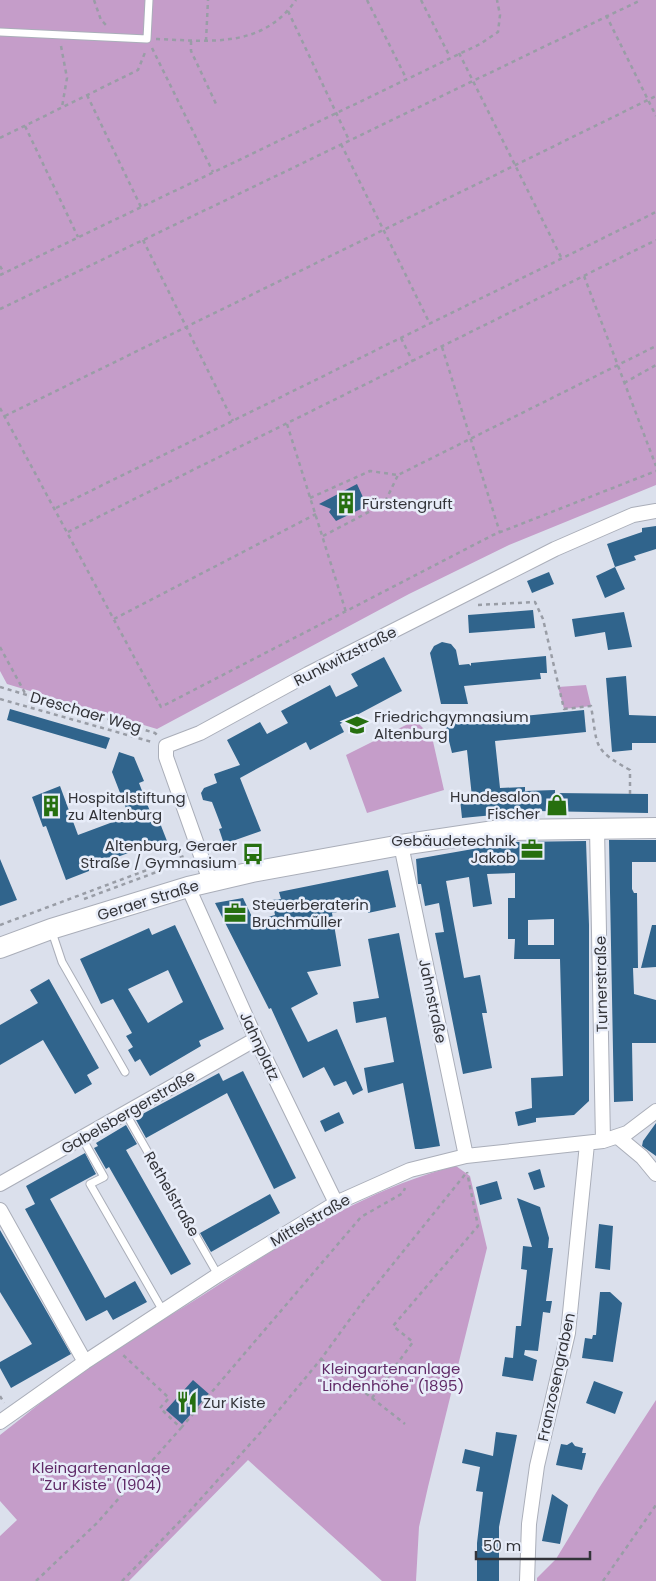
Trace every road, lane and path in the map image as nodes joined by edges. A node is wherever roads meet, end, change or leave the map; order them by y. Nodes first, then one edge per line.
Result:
1 (94, 0) edge
2 (149, 0) edge
3 (208, 0) edge
4 (296, 0) edge
5 (367, 0) edge
6 (421, 0) edge
7 (497, 0) edge
8 (641, 0) edge
9 (288, 11) junction
10 (606, 15) junction
11 (0, 32) edge
12 (56, 33) junction
13 (118, 37) junction
14 (147, 38) junction
15 (191, 40) junction
16 (206, 41) junction
17 (460, 53) junction
18 (450, 57) junction
19 (406, 78) junction
20 (473, 80) junction
21 (87, 95) junction
22 (656, 96) edge
23 (648, 100) junction
24 (217, 106) dead end
25 (62, 108) junction
26 (336, 112) junction
27 (656, 116) edge
28 (25, 126) junction
29 (0, 138) edge
30 (349, 140) junction
31 (341, 144) junction
32 (515, 165) junction
33 (213, 172) junction
34 (141, 207) junction
35 (656, 212) edge
36 (384, 230) junction
37 (78, 237) junction
38 (143, 240) junction
39 (656, 240) edge
40 (562, 259) junction
41 (0, 266) edge
42 (2, 274) edge
43 (584, 276) junction
44 (0, 309) edge
45 (430, 324) junction
46 (186, 327) junction
47 (400, 338) junction
48 (656, 346) edge
49 (442, 347) junction
50 (413, 362) junction
51 (618, 365) junction
52 (656, 365) edge
53 (624, 383) junction
54 (0, 408) edge
55 (5, 416) junction
56 (233, 421) junction
57 (287, 424) junction
58 (470, 438) junction
59 (656, 466) edge
60 (656, 471) edge
61 (398, 475) junction
62 (310, 498) junction
63 (56, 508) junction
64 (656, 512) edge
65 (316, 514) junction
66 (68, 532) junction
67 (500, 533) junction
68 (322, 536) junction
69 (470, 605) dead end
70 (346, 612) junction
71 (114, 619) junction
72 (0, 647) edge
73 (0, 687) edge
74 (27, 696) junction
75 (2, 699) edge
76 (166, 746) junction
77 (630, 794) dead end
78 (597, 828) junction
79 (656, 828) edge
80 (401, 845) junction
81 (201, 853) junction
82 (210, 881) junction
83 (188, 887) junction
84 (79, 901) dead end
85 (18, 924) dead end
86 (0, 925) edge
87 (51, 929) junction
88 (0, 930) edge
89 (0, 948) edge
90 (256, 1039) junction
91 (125, 1072) dead end
92 (656, 1111) edge
93 (126, 1114) junction
94 (618, 1137) junction
95 (82, 1138) junction
96 (604, 1141) junction
97 (587, 1144) junction
98 (466, 1156) junction
99 (410, 1170) junction
100 (467, 1172) junction
101 (656, 1174) edge
102 (0, 1184) edge
103 (336, 1202) junction
104 (0, 1210) edge
105 (218, 1274) junction
106 (163, 1311) junction
107 (111, 1345) junction
108 (321, 1359) junction
109 (84, 1362) junction
110 (372, 1398) junction
111 (0, 1422) edge
112 (405, 1424) dead end
113 (181, 1428) junction
114 (656, 1505) edge
115 (36, 1581) edge
116 (122, 1581) edge
117 (527, 1581) edge
118 (603, 1581) edge

1 - 13 path
2 - 14 lane
3 - 16 path
4 - 9 path
5 - 19 path
6 - 18 path
7 - 17 path
8 - 10 path
9 - 16 path
9 - 26 path
10 - 20 path
10 - 23 path
11 - 12 lane
12 - 13 lane
12 - 25 path
13 - 14 lane
14 - 15 path
14 - 21 path
14 - 33 path
15 - 16 path
15 - 24 path
17 - 18 path
17 - 20 path
18 - 19 path
19 - 26 path
20 - 30 path
20 - 32 path
21 - 25 path
21 - 34 path
22 - 23 path
23 - 27 path
23 - 32 path
25 - 28 path
26 - 30 path
26 - 33 path
28 - 29 path
28 - 37 path
30 - 31 path
31 - 36 path
31 - 38 path
32 - 36 path
32 - 40 path
33 - 34 path
34 - 37 path
35 - 40 path
36 - 45 path
36 - 46 path
37 - 42 path
38 - 44 path
38 - 46 path
39 - 43 path
40 - 45 path
41 - 42 path
43 - 49 path
43 - 51 path
45 - 47 path
46 - 55 path
46 - 56 path
47 - 50 path
47 - 56 path
48 - 51 path
49 - 50 path
49 - 58 path
50 - 57 path
51 - 53 path
51 - 58 path
52 - 53 path
53 - 59 path
54 - 55 path
55 - 63 path
56 - 63 path
57 - 62 path
57 - 66 path
58 - 61 path
58 - 67 path
60 - 67 path
61 - 62 path
61 - 68 path
62 - 65 path
63 - 66 path
64 - 76 street, Runkwitzstraße
65 - 68 path
65 - 71 path
66 - 71 path
67 - 70 path
68 - 70 path
69 - 77 path
70 - 71 path
72 - 74 path
73 - 74 path
74 - 76 path
75 - 76 path, Dreschaer Weg
76 - 81 street
78 - 79 main road, Geraer Straße
78 - 80 main road, Geraer Straße
78 - 96 street, Turnerstraße
80 - 82 main road, Geraer Straße
80 - 98 street, Jahnstraße
81 - 82 street
81 - 84 path
81 - 86 path
82 - 83 main road, Geraer Straße
83 - 87 main road, Geraer Straße
83 - 90 street, Jahnplatz
85 - 88 path
87 - 89 main road, Geraer Straße
87 - 91 lane
90 - 93 street, Gabelsbergerstraße
90 - 103 street, Jahnplatz
92 - 94 street, Mittelstraße
93 - 95 street, Gabelsbergerstraße
93 - 105 lane, Rethelstraße
94 - 96 street, Mittelstraße
94 - 101 street
95 - 102 street, Gabelsbergerstraße
95 - 106 lane
96 - 97 street, Mittelstraße
97 - 98 street, Mittelstraße
97 - 117 street, Franzosengraben
98 - 99 street, Mittelstraße
98 - 100 path
99 - 103 street, Mittelstraße
99 - 113 path
100 - 108 path
100 - 110 path
103 - 105 street, Mittelstraße
104 - 109 street
105 - 106 street, Mittelstraße
106 - 107 street, Mittelstraße
107 - 109 street, Mittelstraße
107 - 113 path
108 - 110 path
108 - 116 path
109 - 111 street, Mittelstraße
110 - 112 path
113 - 115 path
114 - 118 path

